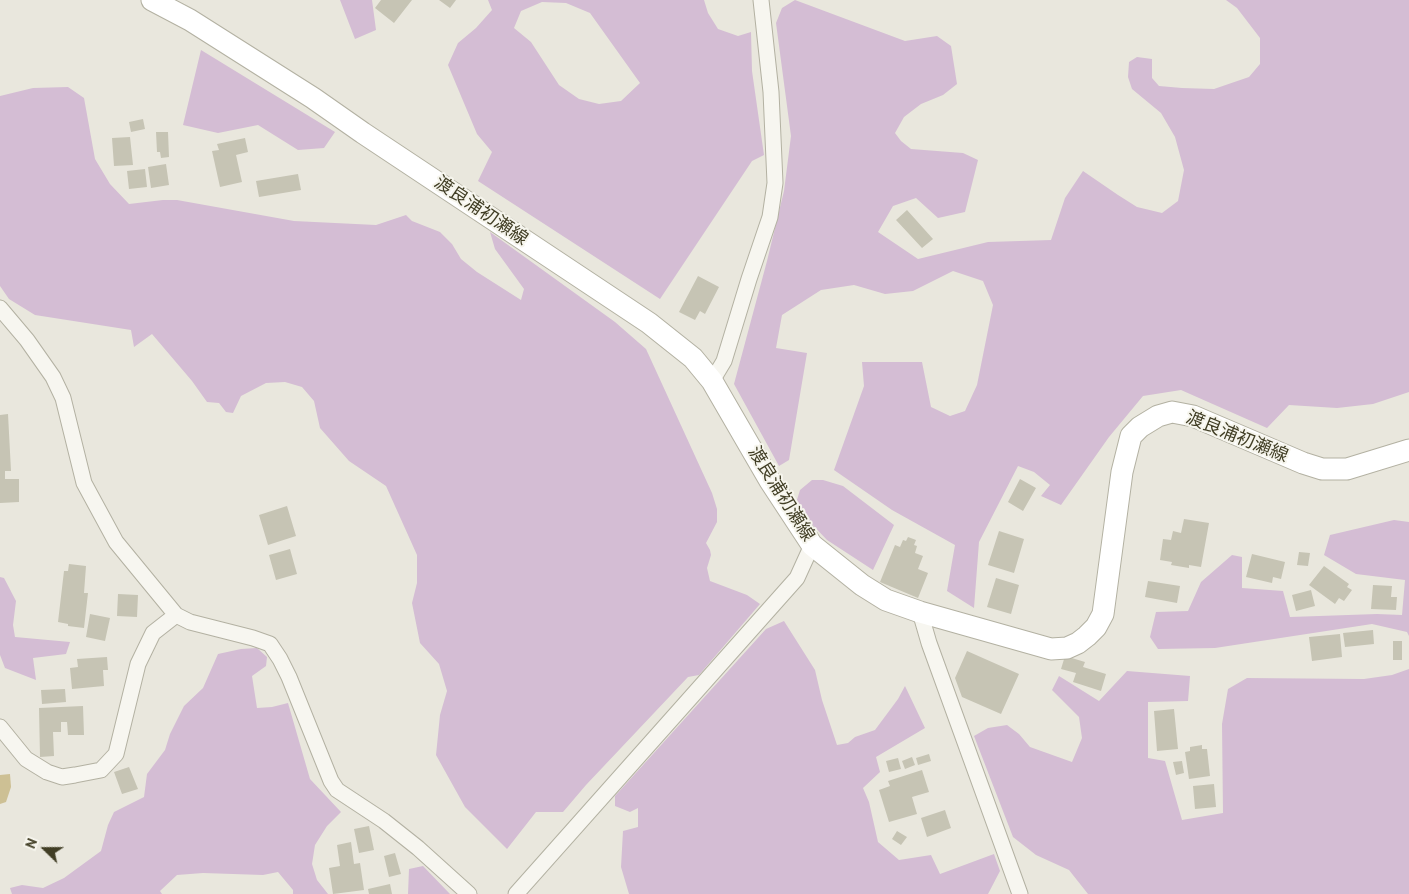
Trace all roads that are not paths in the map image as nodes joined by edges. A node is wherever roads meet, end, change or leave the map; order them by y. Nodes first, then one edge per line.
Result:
1 (152, 0) edge
2 (760, 0) edge
3 (0, 308) edge
4 (712, 381) junction
5 (1409, 450) edge
6 (812, 545) junction
7 (920, 612) junction
8 (176, 615) junction
9 (0, 728) edge
10 (470, 894) edge
11 (516, 894) edge
12 (1020, 894) edge

1 - 4 main road, 渡良浦初瀬線
2 - 4 street
3 - 8 street
4 - 6 main road, 渡良浦初瀬線
5 - 7 main road, 渡良浦初瀬線
6 - 7 main road, 渡良浦初瀬線
6 - 11 street
7 - 12 street
8 - 9 street
8 - 10 street

